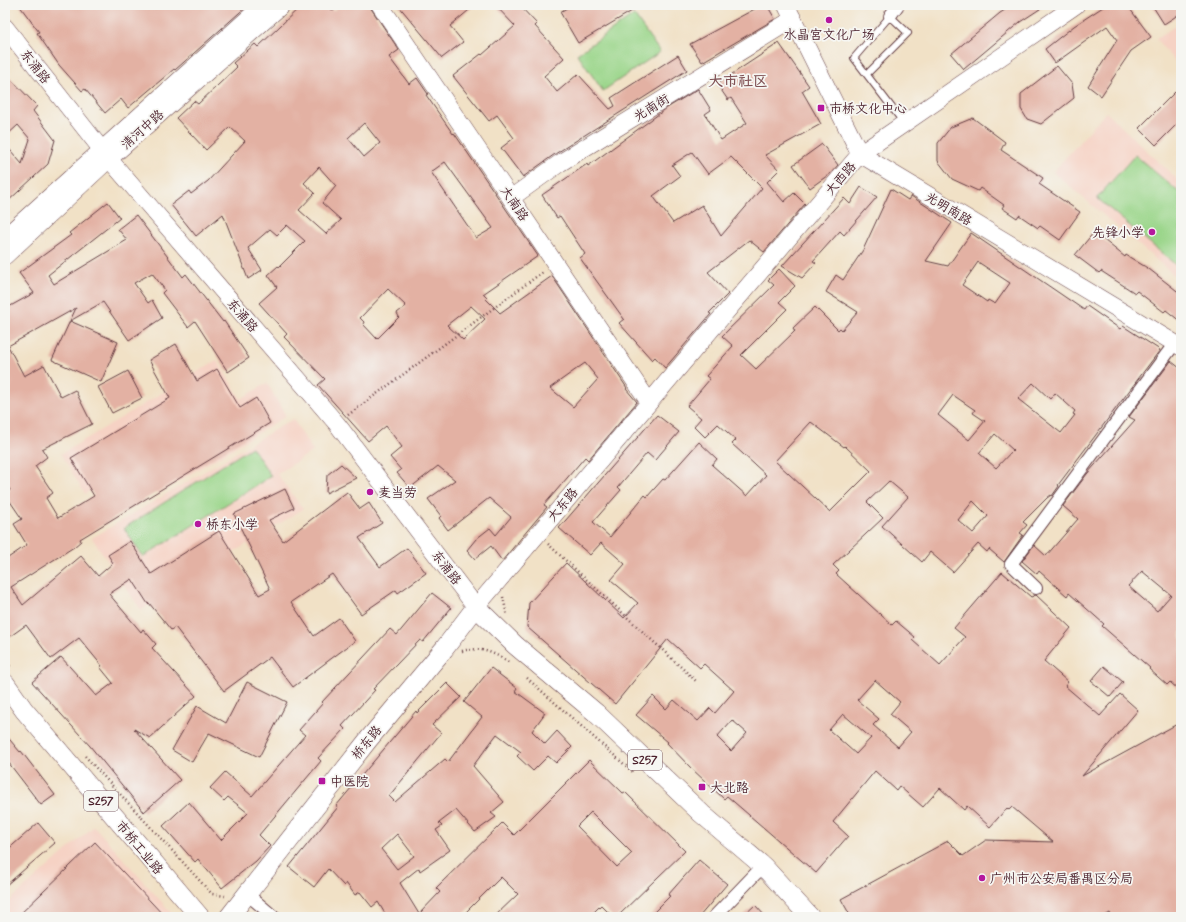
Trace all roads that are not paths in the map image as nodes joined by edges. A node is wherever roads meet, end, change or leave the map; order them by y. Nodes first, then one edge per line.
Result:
1 (263, 5) edge
2 (282, 5) edge
3 (380, 5) edge
4 (898, 5) edge
5 (1076, 5) edge
6 (790, 12) edge
7 (890, 16) junction
8 (5, 27) edge
9 (867, 74) junction
10 (904, 124) junction
11 (105, 154) junction
12 (860, 154) junction
13 (511, 198) junction
14 (5, 237) edge
15 (5, 256) edge
16 (1178, 345) edge
17 (649, 402) junction
18 (1036, 588) dead end
19 (476, 607) junction
20 (9, 677) edge
21 (763, 866) junction
22 (239, 893) junction
23 (200, 917) edge
24 (229, 917) edge
25 (274, 917) edge
26 (714, 917) edge
27 (810, 917) edge

1 - 11 street, 清河中路
2 - 11 street, 清河中路
3 - 13 street, 大南路
4 - 7 street
5 - 10 street, 大西路
6 - 12 street
6 - 13 street, 光南街
7 - 9 lane
7 - 9 lane
8 - 11 street, 东涌路
9 - 10 lane
10 - 12 street, 大西路
11 - 14 street, 清河中路
11 - 15 street, 清河中路
11 - 19 street, 东涌路
12 - 16 street, 光明南路
12 - 17 street, 大西路
13 - 17 street, 大南路
16 - 18 street
17 - 19 street, 大东路
19 - 21 main road, S257
19 - 22 main road, 桥东路
20 - 23 main road, 市桥工业路 / S257
21 - 26 street
21 - 27 main road, S257
22 - 24 main road, 桥东路
22 - 25 street

